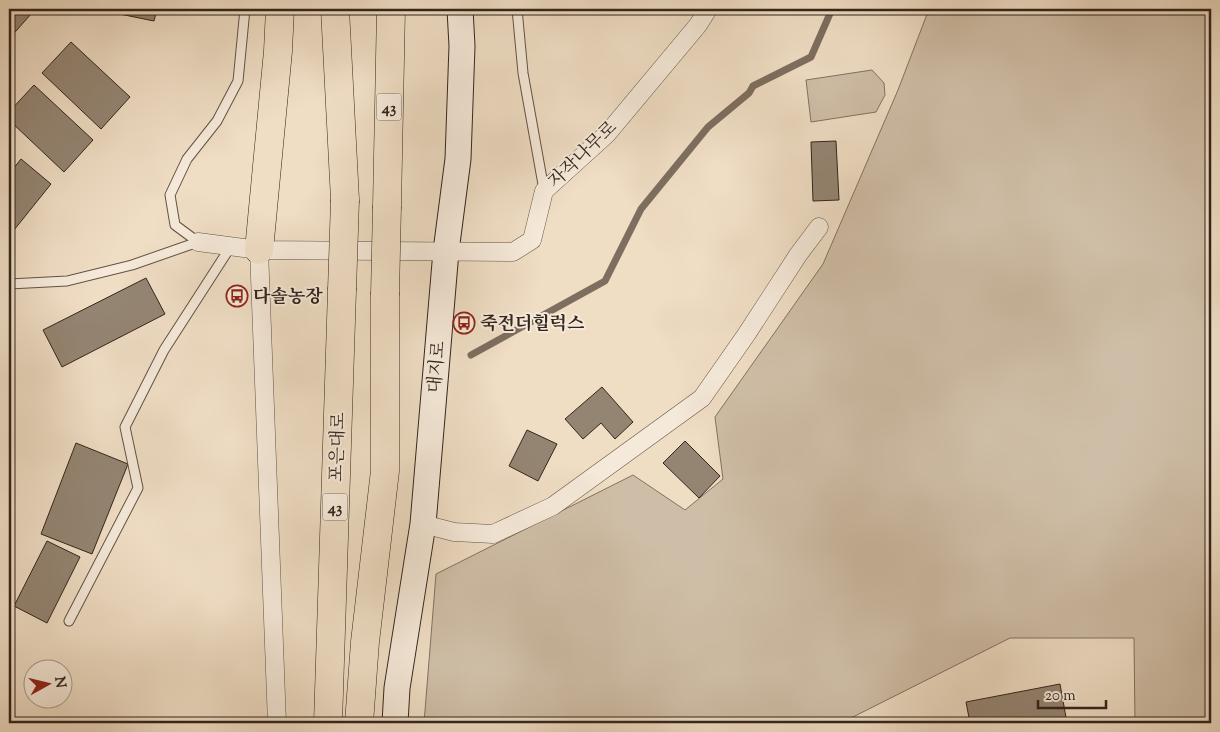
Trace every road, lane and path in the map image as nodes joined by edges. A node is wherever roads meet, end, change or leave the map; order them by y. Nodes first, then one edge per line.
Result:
1 (245, 9) edge
2 (280, 9) edge
3 (335, 9) edge
4 (391, 9) edge
5 (460, 9) edge
6 (517, 9) edge
7 (708, 9) edge
8 (544, 191) junction
9 (819, 228) dead end
10 (198, 242) junction
11 (231, 246) junction
12 (259, 250) junction
13 (446, 251) junction
14 (10, 287) edge
15 (423, 524) junction
16 (69, 621) dead end
17 (1211, 718) edge
18 (276, 723) edge
19 (328, 723) edge
20 (359, 723) edge
21 (395, 723) edge
22 (1206, 723) edge

1 - 10 lane
2 - 12 highway
3 - 19 highway, 포은대로 / 43, bridge
4 - 20 highway, 43, bridge
5 - 13 main road, 대지로
6 - 8 lane
7 - 8 street, 자작나무로
8 - 13 street, 자작나무로
9 - 15 street
10 - 11 street, 자작나무로
10 - 14 lane
11 - 12 street, 자작나무로
11 - 16 lane
12 - 13 street, 자작나무로
12 - 18 street
13 - 15 main road, 대지로
15 - 21 main road, 대지로
17 - 22 path

